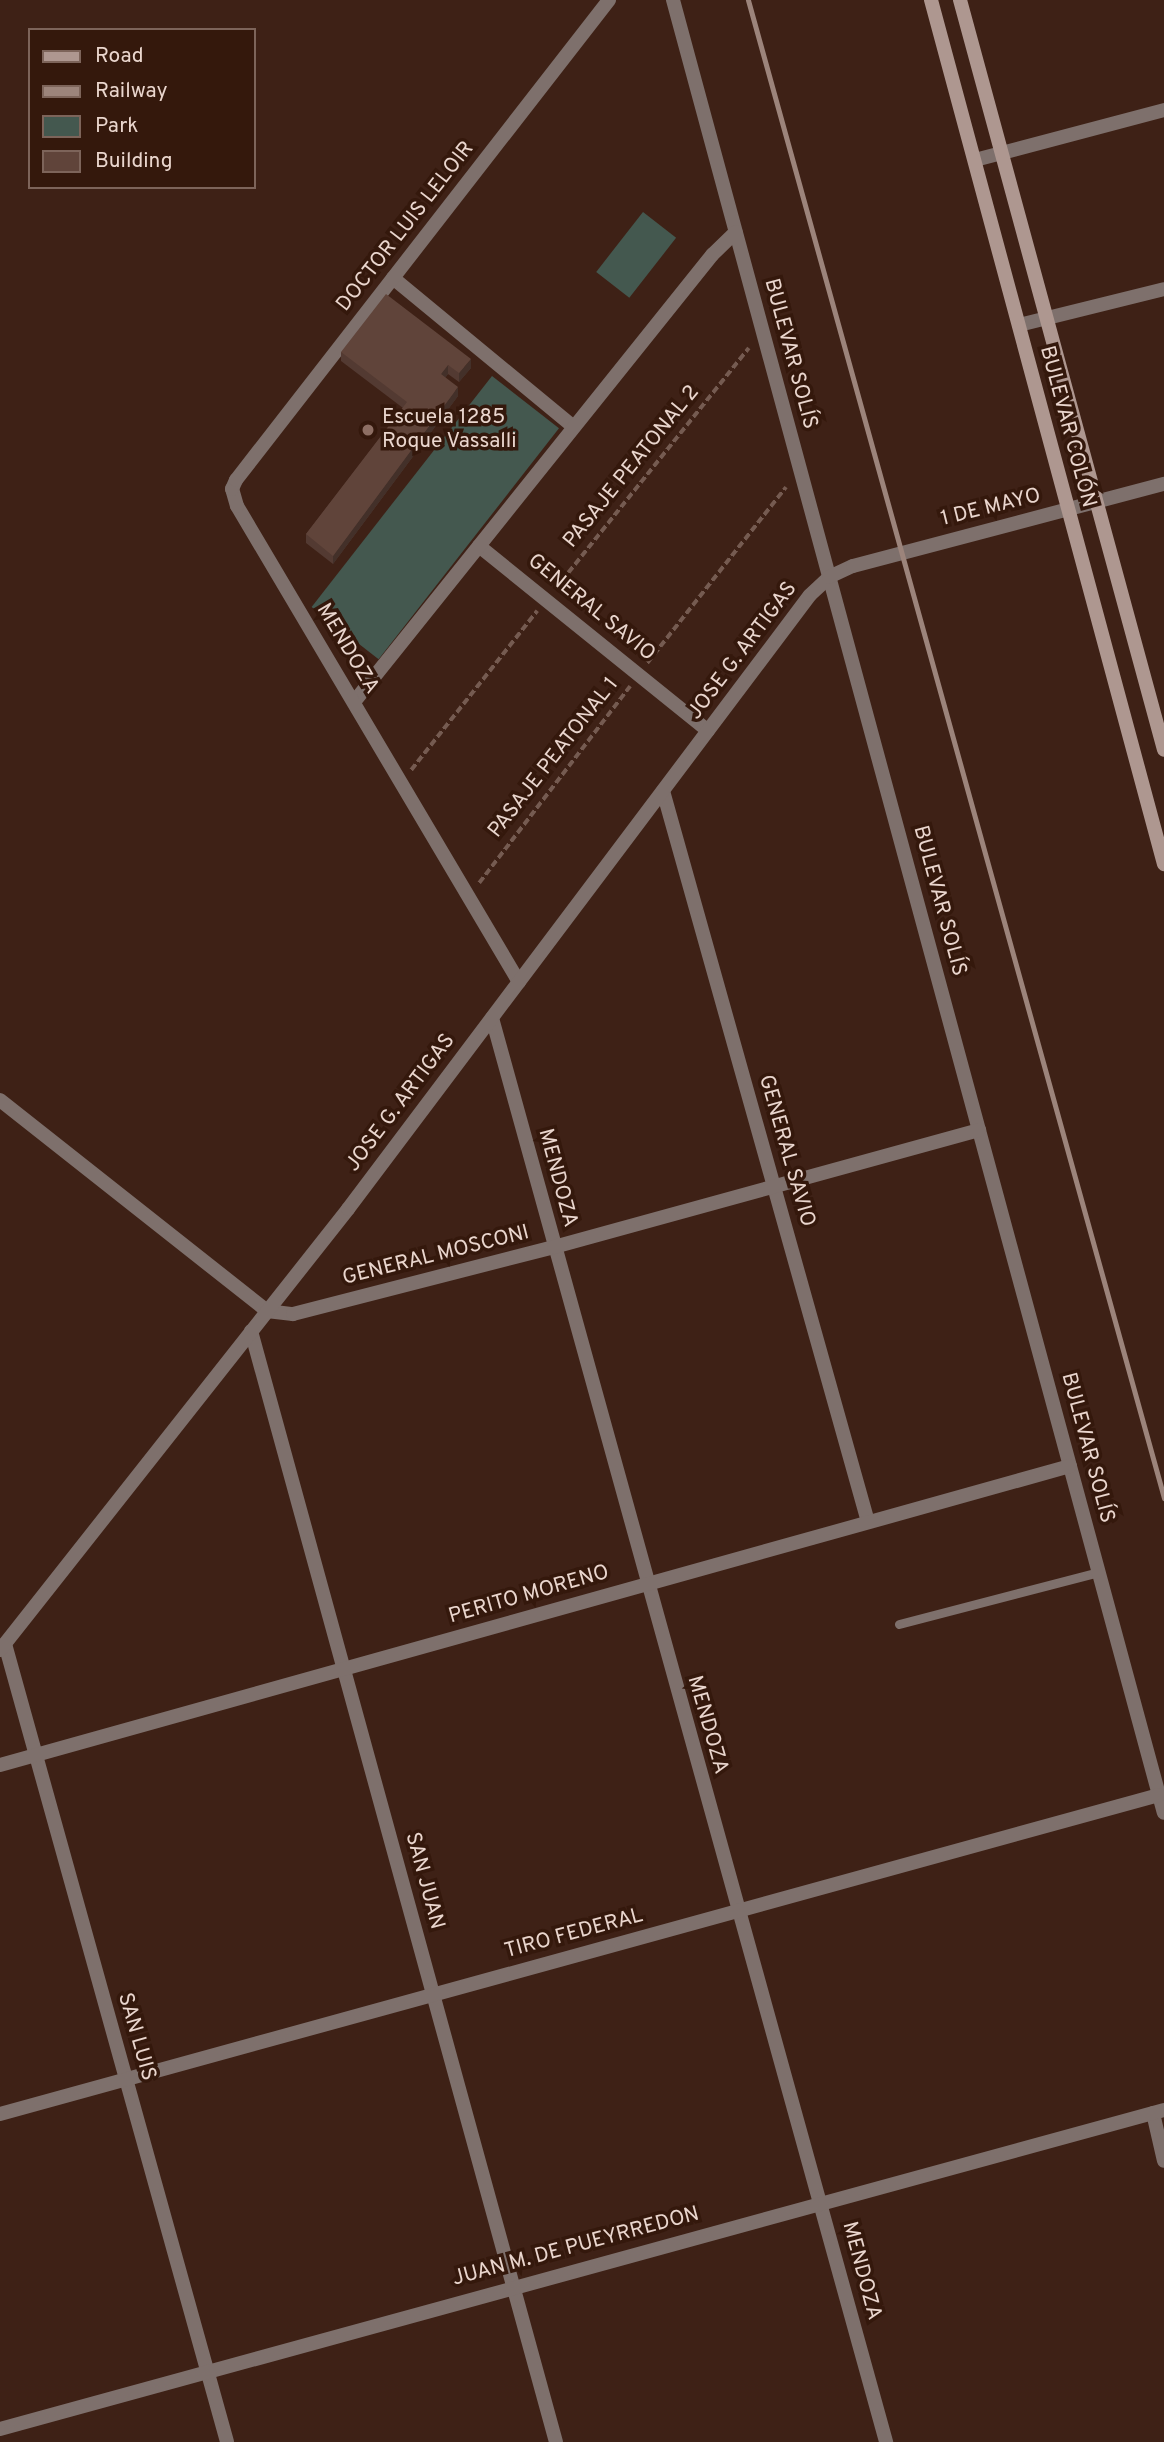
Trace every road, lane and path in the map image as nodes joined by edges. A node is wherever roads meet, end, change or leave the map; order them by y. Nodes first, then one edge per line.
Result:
1 (610, 0) edge
2 (673, 0) edge
3 (931, 0) edge
4 (960, 0) edge
5 (1164, 110) edge
6 (1002, 154) junction
7 (975, 160) junction
8 (736, 232) junction
9 (393, 278) junction
10 (1164, 289) edge
11 (1047, 319) junction
12 (1019, 325) junction
13 (748, 348) dead end
14 (574, 427) junction
15 (236, 480) joint
16 (1164, 484) edge
17 (786, 487) dead end
18 (1097, 503) junction
19 (1068, 510) junction
20 (479, 546) junction
21 (829, 577) junction
22 (546, 599) junction
23 (639, 673) junction
24 (354, 702) junction
25 (708, 731) junction
26 (1164, 750) edge
27 (410, 772) dead end
28 (663, 791) junction
29 (1158, 823) edge
30 (1164, 864) edge
31 (477, 884) dead end
32 (519, 982) junction
33 (492, 1018) junction
34 (0, 1100) edge
35 (979, 1130) junction
36 (774, 1186) junction
37 (554, 1247) junction
38 (267, 1311) junction
39 (251, 1331) junction
40 (1070, 1466) junction
41 (868, 1522) junction
42 (1099, 1572) junction
43 (646, 1584) junction
44 (899, 1624) dead end
45 (2, 1647) edge
46 (344, 1669) junction
47 (35, 1755) junction
48 (0, 1765) edge
49 (1159, 1795) junction
50 (1164, 1813) edge
51 (737, 1910) junction
52 (433, 1994) junction
53 (126, 2078) junction
54 (1158, 2111) edge
55 (0, 2114) edge
56 (1164, 2161) edge
57 (820, 2202) junction
58 (513, 2286) junction
59 (208, 2370) junction
60 (0, 2430) edge
61 (4, 2442) edge
62 (227, 2442) edge
63 (556, 2442) edge
64 (886, 2442) edge

1 - 9 street, DOCTOR LUIS LELOIR
2 - 8 street, BULEVAR SOLÍS
3 - 7 main road, BULEVAR COLÓN
4 - 6 main road, BULEVAR COLÓN
5 - 6 street
6 - 7 street
6 - 11 main road, BULEVAR COLÓN
7 - 12 main road, BULEVAR COLÓN
8 - 14 street
8 - 21 street, BULEVAR SOLÍS
9 - 14 street
9 - 15 street, DOCTOR LUIS LELOIR
10 - 11 street
11 - 12 street
11 - 18 main road, BULEVAR COLÓN
12 - 19 main road, BULEVAR COLÓN
13 - 22 path, PASAJE PEATONAL 2
14 - 20 street
15 - 24 street, MENDOZA
16 - 18 street, 1 DE MAYO
17 - 23 path, PASAJE PEATONAL 1
18 - 19 street, 1 DE MAYO
18 - 26 main road, BULEVAR COLÓN
19 - 21 street, 1 DE MAYO
19 - 29 main road, BULEVAR COLÓN
20 - 22 street, GENERAL SAVIO
20 - 24 street
21 - 25 street, JOSE G. ARTIGAS
21 - 35 street, BULEVAR SOLÍS
22 - 23 street, GENERAL SAVIO
22 - 27 path, PASAJE PEATONAL 2
23 - 25 street, GENERAL SAVIO
23 - 31 path, PASAJE PEATONAL 1
24 - 32 street, MENDOZA
25 - 28 street, JOSE G. ARTIGAS
28 - 32 street, JOSE G. ARTIGAS
28 - 36 street, GENERAL SAVIO
29 - 30 main road, BULEVAR COLÓN
32 - 33 street, JOSE G. ARTIGAS
33 - 37 street, MENDOZA
33 - 38 street, JOSE G. ARTIGAS
34 - 38 street
35 - 36 street, GENERAL MOSCONI
35 - 40 street, BULEVAR SOLÍS
36 - 37 street, GENERAL MOSCONI
36 - 41 street, GENERAL SAVIO
37 - 38 street, GENERAL MOSCONI
37 - 43 street, MENDOZA
38 - 39 street, JOSE G. ARTIGAS
39 - 45 street, JOSE G. ARTIGAS
39 - 46 street, SAN JUAN
40 - 41 street, PERITO MORENO
40 - 42 street, BULEVAR SOLÍS
41 - 43 street, PERITO MORENO
42 - 44 lane
42 - 49 street, BULEVAR SOLÍS
43 - 46 street, PERITO MORENO
43 - 51 street, MENDOZA
45 - 47 street, SAN LUIS
46 - 47 street, PERITO MORENO
46 - 52 street, SAN JUAN
47 - 48 street, PERITO MORENO
47 - 53 street, SAN LUIS
49 - 50 street, BULEVAR SOLÍS
49 - 51 street, TIRO FEDERAL
51 - 52 street, TIRO FEDERAL
51 - 57 street, MENDOZA
52 - 53 street, TIRO FEDERAL
52 - 58 street, SAN JUAN
53 - 55 street, TIRO FEDERAL
53 - 59 street, SAN LUIS
54 - 56 street
54 - 57 street, JUAN M. DE PUEYRREDON
57 - 58 street, JUAN M. DE PUEYRREDON
57 - 64 street, MENDOZA
58 - 59 street, JUAN M. DE PUEYRREDON
58 - 63 street, SAN JUAN
59 - 60 street, JUAN M. DE PUEYRREDON
59 - 62 street, SAN LUIS
60 - 61 street

